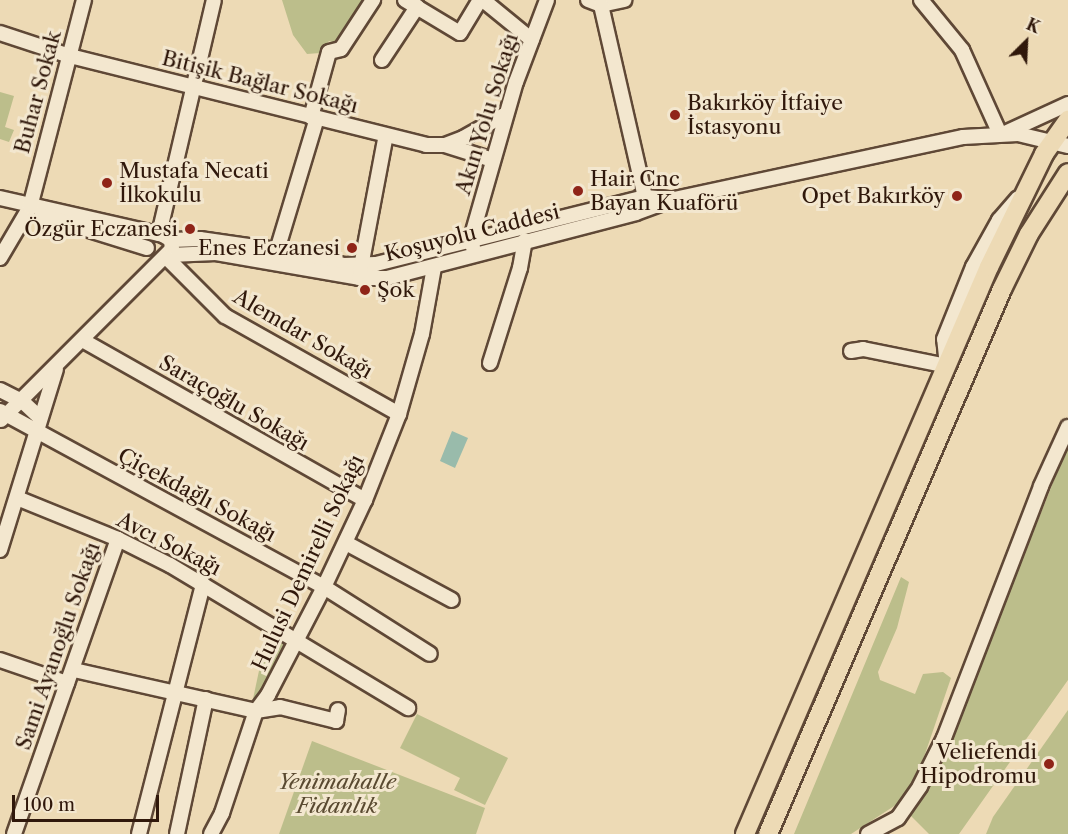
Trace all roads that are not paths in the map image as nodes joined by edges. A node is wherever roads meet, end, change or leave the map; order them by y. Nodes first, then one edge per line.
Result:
1 (84, 0) edge
2 (214, 0) edge
3 (373, 0) edge
4 (482, 0) edge
5 (547, 0) edge
6 (624, 0) edge
7 (921, 0) edge
8 (594, 2) edge
9 (411, 4) edge
10 (0, 33) edge
11 (532, 40) junction
12 (69, 56) junction
13 (382, 60) dead end
14 (194, 88) junction
15 (1068, 104) edge
16 (506, 114) junction
17 (314, 118) junction
18 (1068, 120) edge
19 (1000, 134) junction
20 (386, 135) junction
21 (445, 145) junction
22 (1059, 145) edge
23 (493, 160) junction
24 (1068, 174) edge
25 (645, 197) junction
26 (0, 198) edge
27 (674, 200) junction
28 (30, 207) junction
29 (162, 236) junction
30 (525, 240) junction
31 (470, 242) junction
32 (160, 256) junction
33 (275, 256) junction
34 (476, 256) junction
35 (0, 258) edge
36 (434, 267) junction
37 (360, 272) junction
38 (84, 341) junction
39 (851, 351) dead end
40 (490, 363) dead end
41 (57, 366) junction
42 (947, 366) junction
43 (0, 390) edge
44 (22, 401) junction
45 (399, 414) junction
46 (2, 416) edge
47 (40, 418) junction
48 (1068, 427) edge
49 (35, 433) junction
50 (17, 498) junction
51 (365, 501) junction
52 (118, 539) junction
53 (346, 543) junction
54 (0, 550) edge
55 (203, 584) junction
56 (324, 587) junction
57 (452, 600) dead end
58 (296, 640) junction
59 (430, 654) dead end
60 (0, 660) edge
61 (74, 670) junction
62 (67, 683) junction
63 (176, 692) junction
64 (206, 699) junction
65 (408, 708) dead end
66 (338, 710) dead end
67 (256, 711) junction
68 (14, 834) edge
69 (139, 834) edge
70 (177, 834) edge
71 (211, 834) edge
72 (745, 834) edge
73 (768, 834) edge
74 (868, 834) edge

1 - 12 street, Buhar Sokak
2 - 14 street
3 - 17 street
4 - 9 street
4 - 11 street
5 - 11 street, Akın Yolu Sokağı
6 - 8 street
7 - 19 street
8 - 25 street
9 - 13 street
10 - 12 street, Bitişik Bağlar Sokağı
11 - 16 street, Akın Yolu Sokağı
12 - 14 street, Bitişik Bağlar Sokağı
12 - 28 street, Buhar Sokak
14 - 17 street, Bitişik Bağlar Sokağı
14 - 29 street
15 - 19 street
16 - 21 street
16 - 23 street, Akın Yolu Sokağı
17 - 20 street, Bitişik Bağlar Sokağı
17 - 33 street
18 - 22 main road
19 - 22 street
19 - 27 street, Koşuyolu Caddesi
20 - 21 street, Bitişik Bağlar Sokağı
20 - 37 street
21 - 23 street, Bitişik Bağlar Sokağı
22 - 42 main road
23 - 31 street, Akın Yolu Sokağı
24 - 73 main road
25 - 27 street, Koşuyolu Caddesi
25 - 31 street, Koşuyolu Caddesi
26 - 28 street
27 - 30 street, Koşuyolu Caddesi
28 - 29 street, Koşuyolu Caddesi
28 - 32 street
28 - 35 street, Buhar Sokak
29 - 32 street
29 - 32 street
29 - 33 street, Koşuyolu Caddesi
30 - 34 street, Koşuyolu Caddesi
30 - 40 street
31 - 34 street
31 - 37 street, Koşuyolu Caddesi
32 - 33 street, Koşuyolu Caddesi
32 - 38 street
32 - 45 street, Alemdar Sokağı
33 - 37 street, Koşuyolu Caddesi
34 - 36 street, Koşuyolu Caddesi
36 - 37 street, Koşuyolu Caddesi
36 - 45 street, Hulusi Demirelli Sokağı
38 - 41 street
38 - 51 street, Saraçoğlu Sokağı
39 - 42 street
41 - 44 street
41 - 47 street
42 - 72 main road
43 - 44 street
44 - 46 street
44 - 47 street
45 - 51 street, Hulusi Demirelli Sokağı
46 - 49 street, Çiçekdağlı Sokağı
47 - 49 street
48 - 74 street
49 - 50 street
49 - 56 street, Çiçekdağlı Sokağı
50 - 52 street, Avcı Sokağı
50 - 54 street
51 - 53 street, Hulusi Demirelli Sokağı
52 - 55 street, Avcı Sokağı
52 - 61 street, Sami Ayanoğlu Sokağı
53 - 56 street, Hulusi Demirelli Sokağı
53 - 57 street
55 - 58 street, Avcı Sokağı
55 - 63 street
56 - 58 street, Hulusi Demirelli Sokağı
56 - 59 street, Çiçekdağlı Sokağı
58 - 65 street, Avcı Sokağı
58 - 67 street, Hulusi Demirelli Sokağı
60 - 62 street
61 - 62 street, Sami Ayanoğlu Sokağı
61 - 63 street
62 - 68 street, Sami Ayanoğlu Sokağı
63 - 64 street
63 - 69 street
64 - 67 street
64 - 70 street
66 - 67 street
67 - 71 street, Hulusi Demirelli Sokağı

